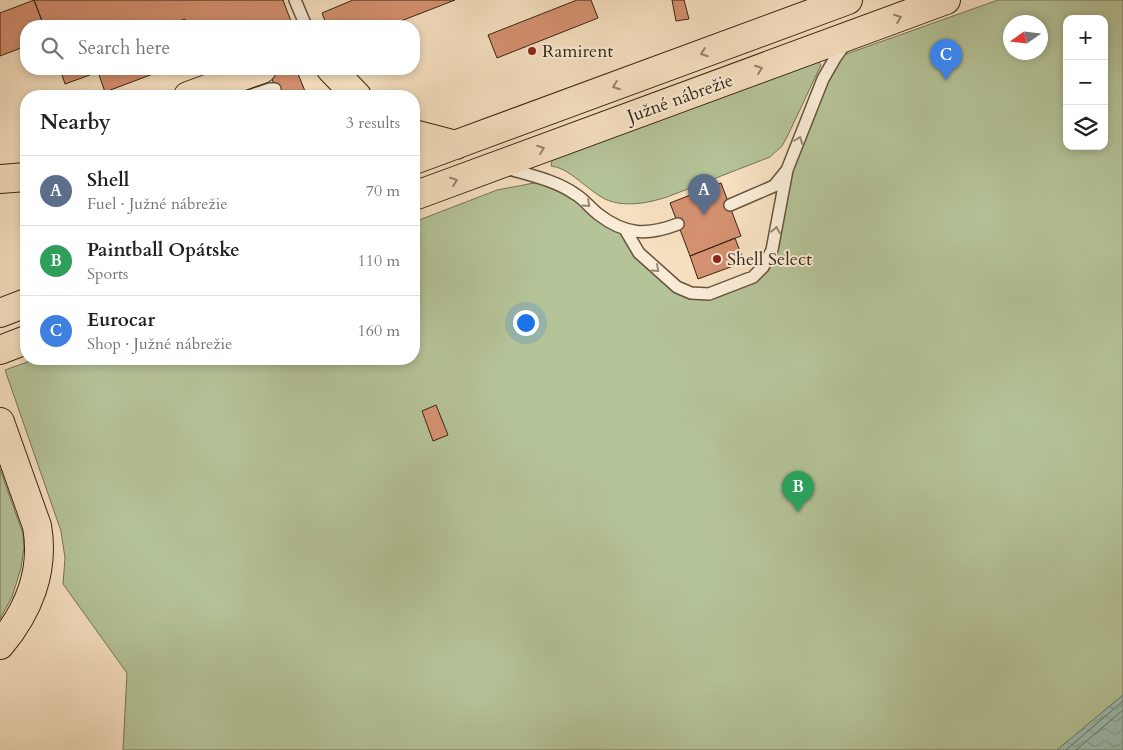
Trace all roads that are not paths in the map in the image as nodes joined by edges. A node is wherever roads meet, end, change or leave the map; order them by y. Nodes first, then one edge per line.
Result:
1 (294, 0) edge
2 (848, 0) edge
3 (946, 0) edge
4 (303, 20) edge
5 (852, 35) junction
6 (337, 75) edge
7 (269, 79) edge
8 (217, 90) edge
9 (267, 90) edge
10 (351, 90) edge
11 (420, 136) edge
12 (456, 145) junction
13 (420, 158) edge
14 (495, 165) junction
15 (787, 170) junction
16 (20, 177) edge
17 (0, 179) edge
18 (420, 194) edge
19 (730, 205) dead end
20 (678, 224) dead end
21 (626, 231) junction
22 (20, 305) edge
23 (0, 313) edge
24 (20, 342) edge
25 (0, 350) edge
26 (0, 422) edge
27 (0, 646) edge

1 - 4 lane
2 -> 12 highway, Južné nábrežie
5 -> 3 highway, Južné nábrežie
14 -> 5 highway, Južné nábrežie
15 -> 5 lane
6 - 10 highway
7 - 8 highway
7 - 9 lane
11 - 12 highway
12 - 13 highway, Južné nábrežie
18 -> 14 highway, Južné nábrežie
14 -> 21 lane
15 - 19 lane
21 -> 15 lane
16 - 17 highway
20 - 21 lane
22 - 23 highway
24 - 25 highway
26 - 27 highway

